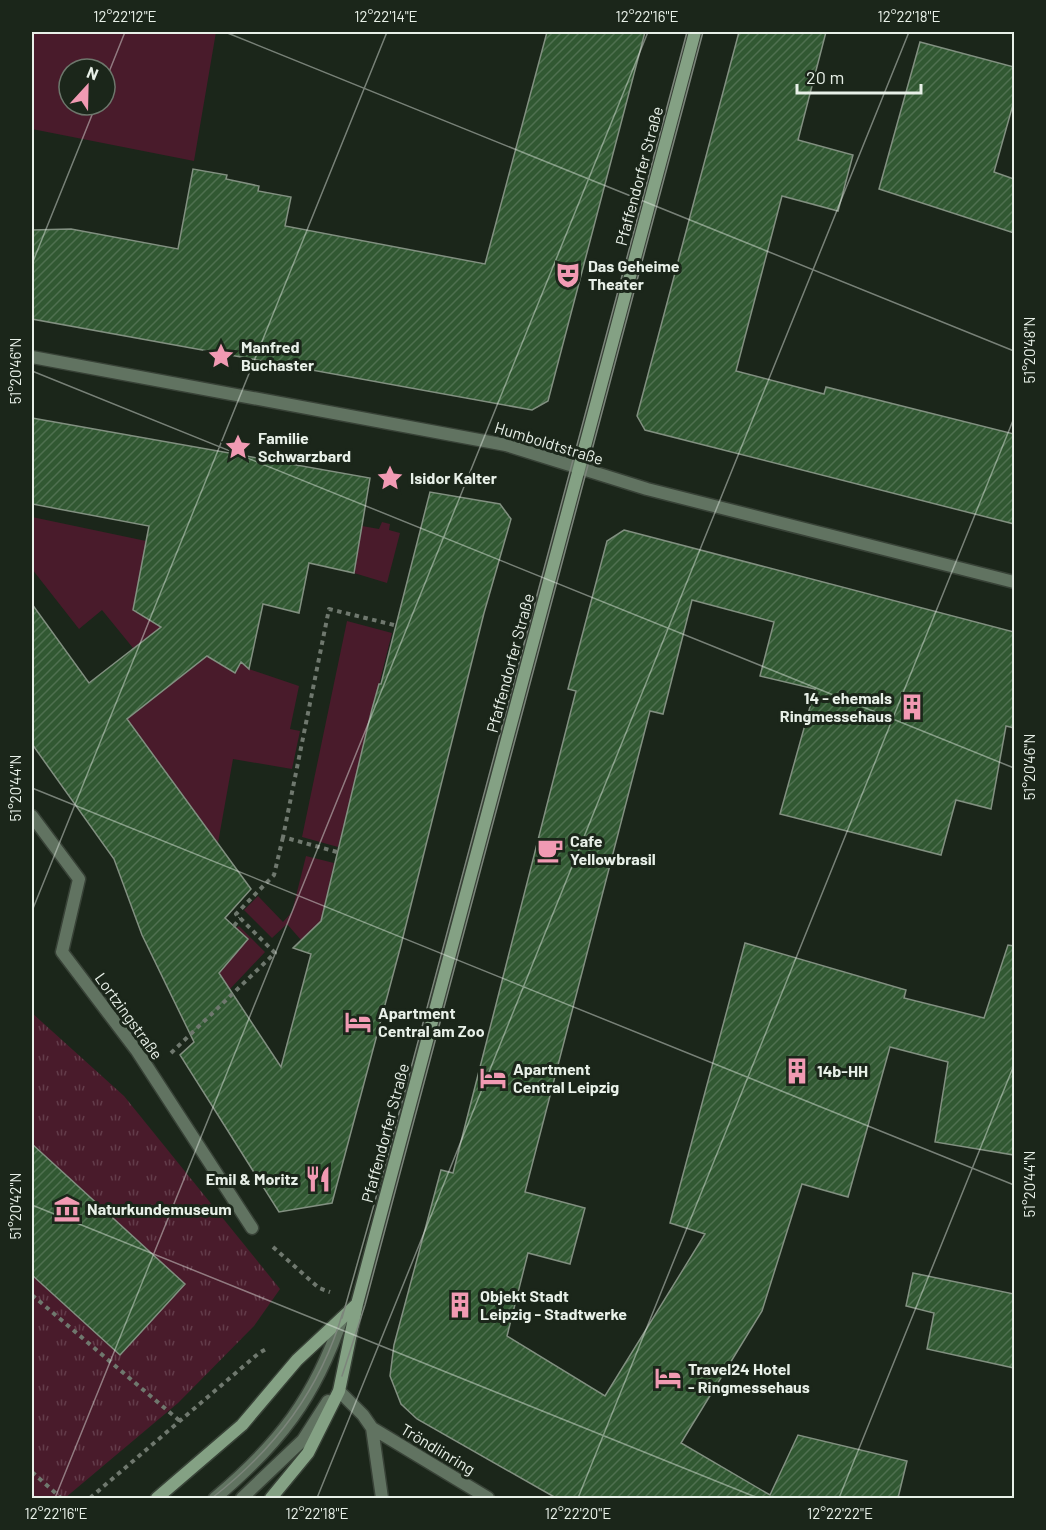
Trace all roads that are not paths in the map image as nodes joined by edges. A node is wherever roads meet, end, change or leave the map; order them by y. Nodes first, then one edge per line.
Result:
1 (695, 32) edge
2 (32, 357) edge
3 (579, 469) junction
4 (1014, 582) edge
5 (32, 816) edge
6 (252, 1228) road end
7 (357, 1304) junction
8 (342, 1318) junction
9 (342, 1376) junction
10 (339, 1391) junction
11 (372, 1428) junction
12 (157, 1498) edge
13 (215, 1498) edge
14 (242, 1498) edge
15 (271, 1498) edge
16 (382, 1498) edge
17 (488, 1498) edge

1 - 3 main road, Pfaffendorfer Straße
2 - 3 street, Humboldtstraße
3 - 4 street, Humboldtstraße
3 - 7 main road, Pfaffendorfer Straße
5 - 6 street, Lortzingstraße
7 - 8 main road
7 - 9 main road, Pfaffendorfer Straße
8 - 12 main road
8 - 13 street
9 - 10 main road, Pfaffendorfer Straße
9 - 14 street
10 - 11 street, Tröndlinring
10 - 15 main road, Pfaffendorfer Straße
11 - 16 street, Tröndlinring
11 - 17 street, Tröndlinring

